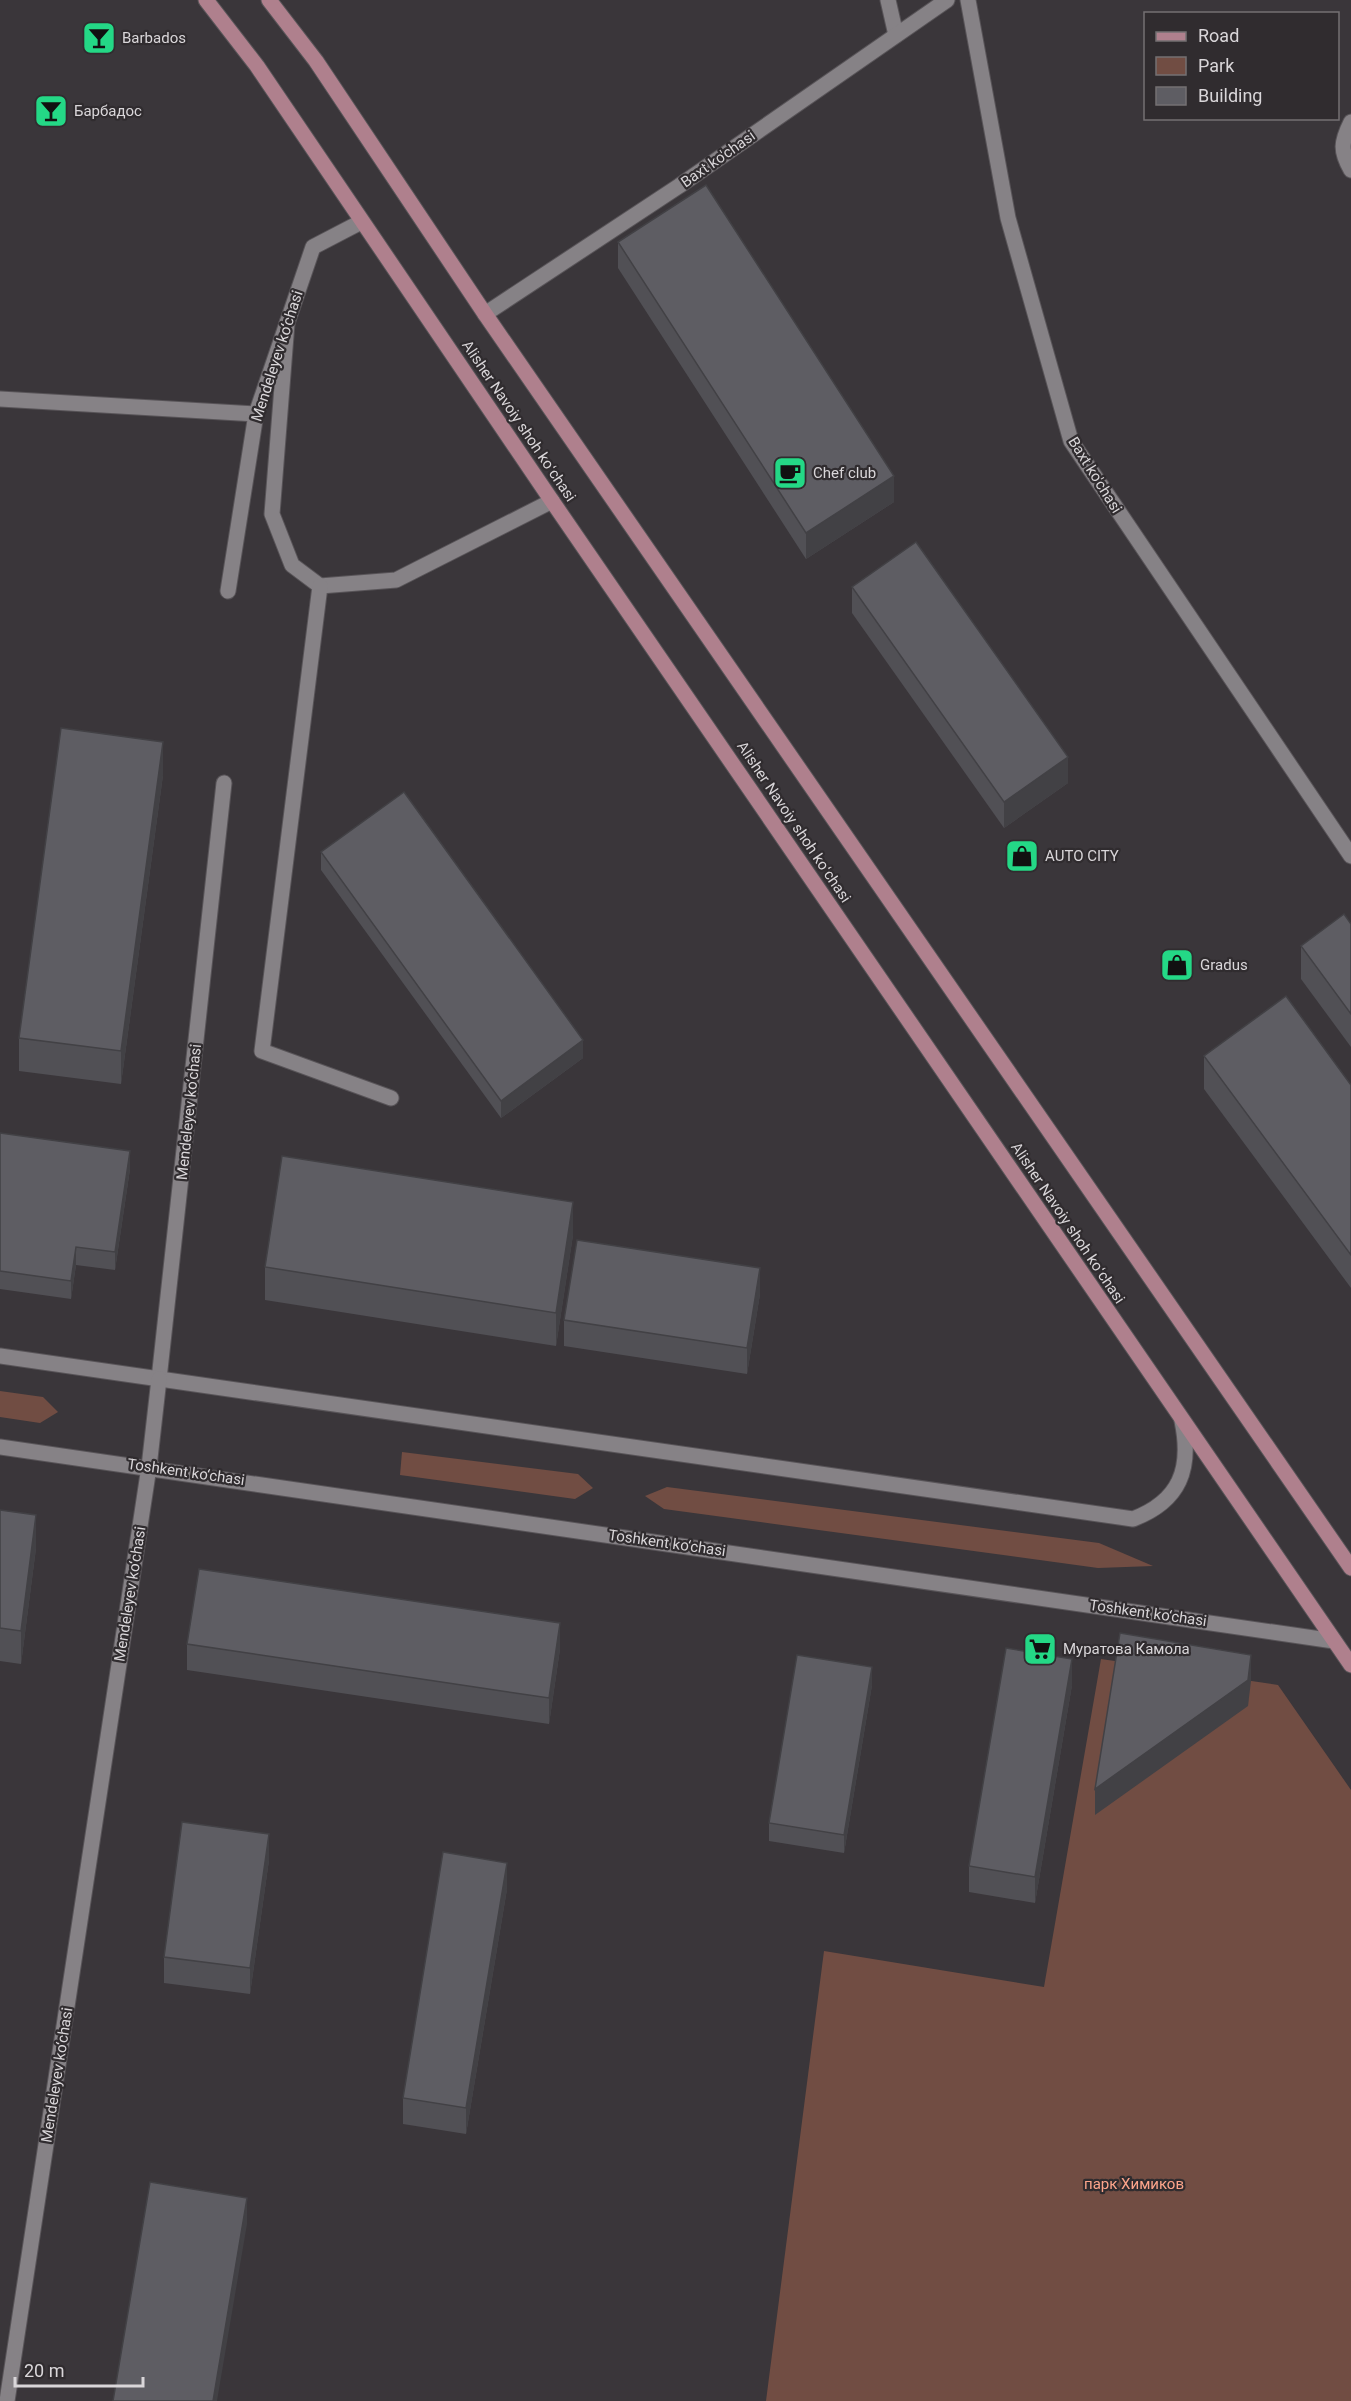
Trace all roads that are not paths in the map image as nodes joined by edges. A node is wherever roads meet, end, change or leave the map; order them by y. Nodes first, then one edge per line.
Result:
1 (206, 0) edge
2 (269, 0) edge
3 (888, 0) edge
4 (947, 0) edge
5 (968, 0) edge
6 (896, 35) junction
7 (1351, 122) edge
8 (1351, 170) edge
9 (361, 222) junction
10 (485, 314) junction
11 (287, 323) junction
12 (0, 399) edge
13 (256, 414) junction
14 (552, 501) junction
15 (320, 586) junction
16 (228, 591) dead end
17 (224, 783) dead end
18 (1351, 856) edge
19 (391, 1098) dead end
20 (0, 1356) edge
21 (159, 1379) junction
22 (1182, 1421) junction
23 (0, 1447) edge
24 (149, 1467) junction
25 (1351, 1568) edge
26 (1334, 1641) junction
27 (1351, 1665) edge
28 (7, 2401) edge

1 - 9 main road, Alisher Navoiy shoh koʻchasi
2 - 10 main road
3 - 6 street
4 - 6 street, Baxt ko'chasi
5 - 18 street, Baxt ko'chasi
6 - 10 street, Baxt ko'chasi
7 - 8 street
9 - 11 street, Mendeleyev ko‘chasi
9 - 14 main road, Alisher Navoiy shoh koʻchasi
10 - 25 main road
11 - 13 street, Mendeleyev ko‘chasi
11 - 15 street
12 - 13 street
13 - 16 street, Mendeleyev ko‘chasi
14 - 15 street
14 - 22 main road, Alisher Navoiy shoh koʻchasi
15 - 19 street
17 - 21 street, Mendeleyev ko‘chasi
20 - 21 street
21 - 22 street
21 - 24 street, Mendeleyev ko‘chasi
22 - 26 main road, Alisher Navoiy shoh koʻchasi
23 - 24 street, Toshkent ko‘chasi
24 - 26 street, Toshkent ko‘chasi
24 - 28 street, Mendeleyev ko‘chasi
26 - 27 main road, Alisher Navoiy shoh koʻchasi

